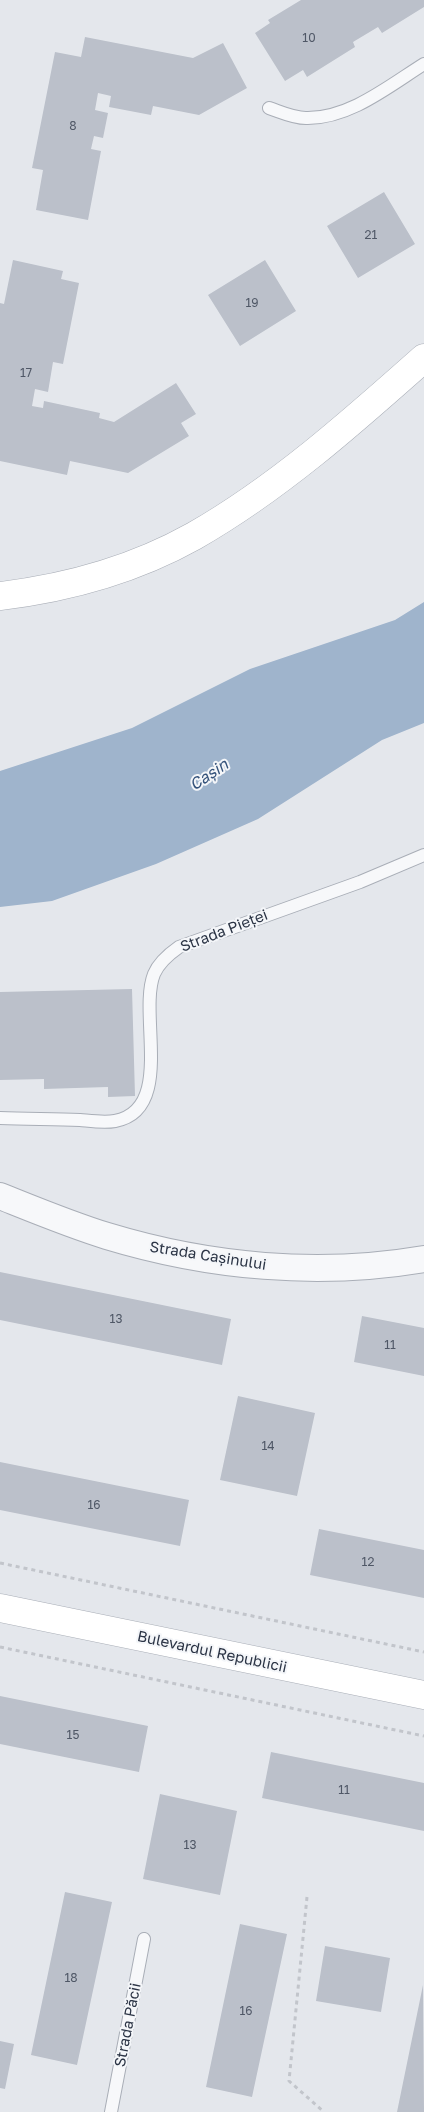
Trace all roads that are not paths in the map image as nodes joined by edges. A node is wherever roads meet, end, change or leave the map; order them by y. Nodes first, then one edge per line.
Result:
1 (424, 64) edge
2 (269, 108) dead end
3 (424, 358) edge
4 (0, 596) edge
5 (424, 855) edge
6 (0, 1118) edge
7 (0, 1196) edge
8 (424, 1259) edge
9 (0, 1608) edge
10 (424, 1695) edge
11 (144, 1939) dead end
12 (111, 2112) edge

1 - 2 lane
3 - 4 main road
5 - 6 lane, Strada Pieței
7 - 8 street, Strada Cașinului
9 - 10 main road, Bulevardul Republicii
11 - 12 lane, Strada Păcii

